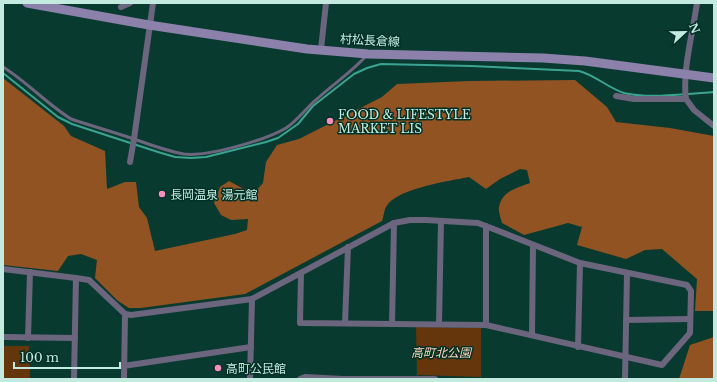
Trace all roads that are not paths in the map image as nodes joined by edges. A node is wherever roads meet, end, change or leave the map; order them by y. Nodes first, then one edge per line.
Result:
1 (27, 3) edge
2 (130, 3) edge
3 (153, 3) edge
4 (326, 3) edge
5 (697, 3) edge
6 (54, 6) edge
7 (121, 7) dead end
8 (149, 25) junction
9 (321, 49) junction
10 (368, 54) junction
11 (3, 67) edge
12 (686, 75) junction
13 (714, 78) edge
14 (616, 96) dead end
15 (686, 99) junction
16 (714, 126) edge
17 (134, 139) junction
18 (130, 162) dead end
19 (441, 221) junction
20 (394, 223) junction
21 (486, 226) junction
22 (533, 245) junction
23 (348, 247) junction
24 (580, 263) junction
25 (3, 269) edge
26 (30, 272) junction
27 (626, 272) junction
28 (301, 273) junction
29 (76, 278) junction
30 (252, 299) junction
31 (125, 314) junction
32 (690, 319) junction
33 (626, 320) junction
34 (345, 323) junction
35 (392, 324) junction
36 (439, 324) junction
37 (486, 325) junction
38 (532, 335) junction
39 (3, 337) edge
40 (28, 338) junction
41 (74, 338) junction
42 (251, 347) junction
43 (578, 347) junction
44 (625, 357) junction
45 (123, 366) junction
46 (74, 379) edge
47 (124, 379) edge
48 (250, 379) edge
49 (300, 379) edge
50 (343, 379) edge
51 (391, 379) edge
52 (435, 379) edge
53 (625, 379) edge

1 - 6 main road, 村松長倉線
2 - 7 street
3 - 8 street
4 - 9 street
5 - 12 street
6 - 8 main road, 村松長倉線
8 - 9 main road, 村松長倉線
8 - 17 street
9 - 10 main road, 村松長倉線
10 - 12 main road, 村松長倉線
10 - 17 lane
11 - 17 lane
12 - 13 main road, 村松長倉線
12 - 15 street
14 - 15 street
15 - 16 street
17 - 18 street
19 - 20 street
19 - 21 street
19 - 36 street
20 - 23 street
20 - 35 street
21 - 22 street
21 - 37 street
22 - 24 street
22 - 38 street
23 - 28 street
23 - 34 street
24 - 27 street
24 - 43 street
25 - 26 street
26 - 29 street
26 - 40 street
27 - 32 street
27 - 33 street
28 - 30 street
28 - 34 street
29 - 31 street
29 - 41 street
30 - 31 street
30 - 42 street
31 - 45 street
32 - 33 street
32 - 44 street
33 - 44 street
34 - 35 street
35 - 36 street
36 - 37 street
37 - 38 street
38 - 43 street
39 - 40 street
40 - 41 street
41 - 46 street
42 - 45 street
42 - 48 street
43 - 44 street
44 - 53 street
45 - 47 street
49 - 50 street
50 - 51 street
51 - 52 street

